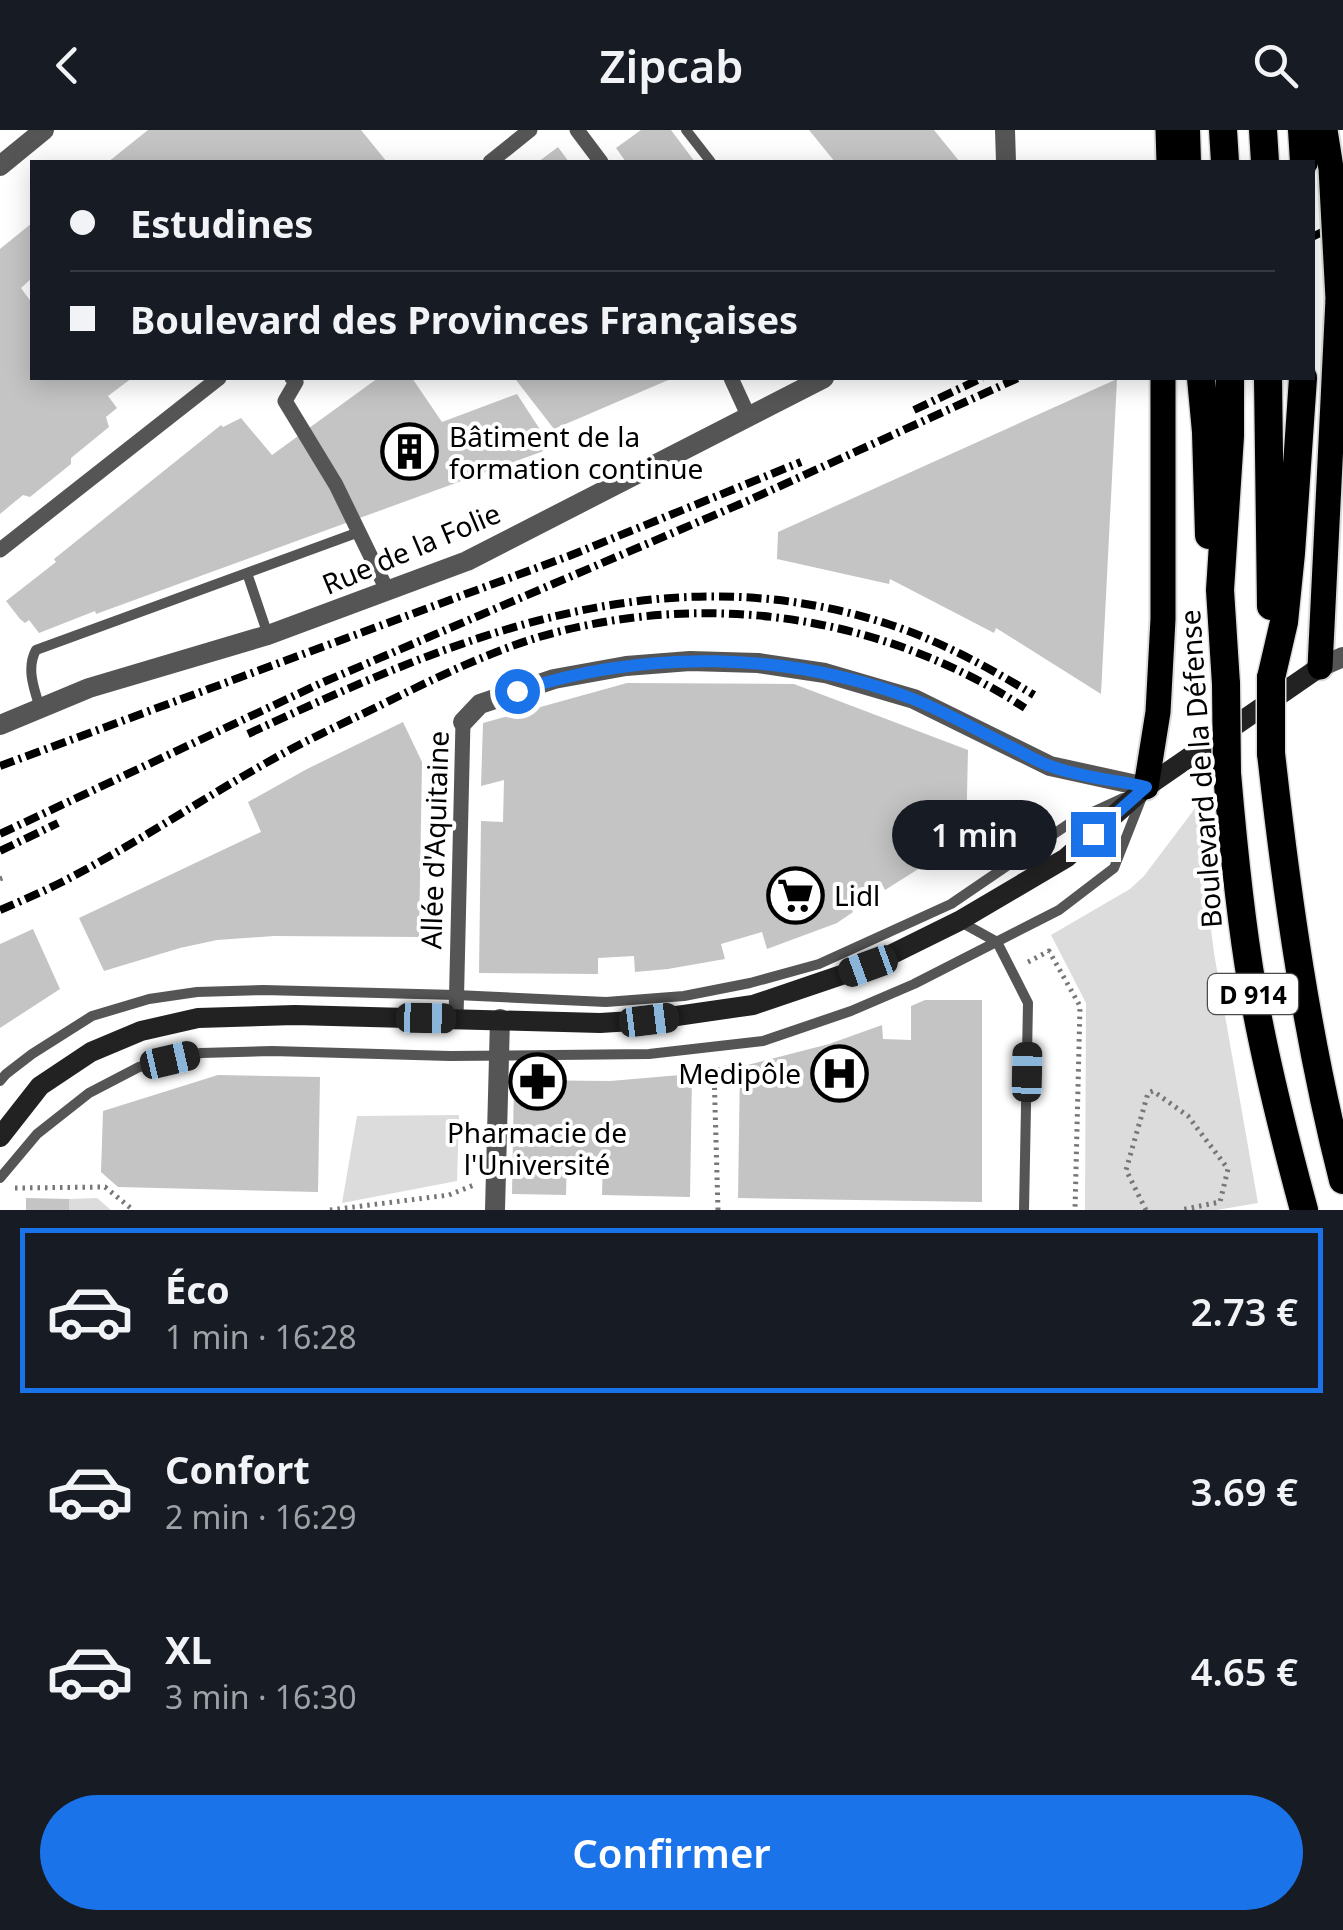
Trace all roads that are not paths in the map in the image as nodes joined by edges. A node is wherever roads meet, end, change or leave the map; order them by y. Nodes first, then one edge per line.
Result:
1 (44, 130) edge
2 (530, 130) edge
3 (577, 130) edge
4 (686, 130) edge
5 (1005, 130) edge
6 (1168, 130) edge
7 (1186, 130) edge
8 (1223, 130) edge
9 (1263, 130) edge
10 (1302, 130) edge
11 (1325, 130) edge
12 (492, 160) edge
13 (600, 160) edge
14 (709, 160) edge
15 (1006, 160) edge
16 (1169, 160) edge
17 (1187, 160) edge
18 (1225, 160) edge
19 (1265, 160) edge
20 (0, 166) edge
21 (1318, 166) edge
22 (216, 380) edge
23 (294, 380) edge
24 (732, 380) edge
25 (820, 380) edge
26 (1163, 380) edge
27 (1202, 380) edge
28 (1230, 380) edge
29 (1268, 380) edge
30 (1303, 380) edge
31 (748, 416) junction
32 (358, 532) junction
33 (0, 550) edge
34 (247, 573) junction
35 (1220, 590) junction
36 (388, 592) junction
37 (268, 635) junction
38 (1332, 662) edge
39 (1271, 678) junction
40 (40, 710) junction
41 (463, 722) joint
42 (0, 725) edge
43 (1146, 787) junction
44 (959, 921) junction
45 (997, 942) junction
46 (456, 995) junction
47 (456, 1018) junction
48 (500, 1019) junction
49 (500, 1056) junction
50 (0, 1081) edge
51 (0, 1137) edge
52 (0, 1178) edge
53 (1343, 1180) edge
54 (495, 1210) edge
55 (1024, 1210) edge
56 (1304, 1210) edge

1 - 20 street
2 - 12 street
3 - 13 street
4 - 14 lane
5 - 15 street
6 - 16 main road
7 - 17 highway
8 - 18 highway
9 - 19 highway
10 - 21 highway
11 - 21 main road
21 - 38 main road, bridge
22 - 33 street
23 - 32 street
24 - 31 street
25 - 31 street, Rue de la Folie
26 - 43 main road
27 - 35 highway
28 - 35 highway, Boulevard de la Défense / D 914
29 - 39 highway, D 914
30 - 39 highway
31 - 36 street, Rue de la Folie
32 - 34 lane
32 - 36 street
34 - 37 lane
34 - 40 lane
35 - 56 highway, Boulevard de la Défense / D 914, bridge
36 - 37 street, Rue de la Folie
37 - 40 street, Rue de la Folie
38 - 43 main road
39 - 53 highway, D 914, bridge
40 - 42 street, Rue de la Folie
41 - 43 street, Allée d'Aquitaine
41 - 46 street, Allée d'Aquitaine
43 - 44 main road
43 - 45 lane
43 - 46 lane
44 - 45 lane
44 - 48 main road
45 - 49 lane
45 - 55 lane
46 - 47 street, Allée d'Aquitaine
46 - 50 lane
47 - 48 main road
47 - 51 main road
48 - 49 street
49 - 52 lane
49 - 54 street

